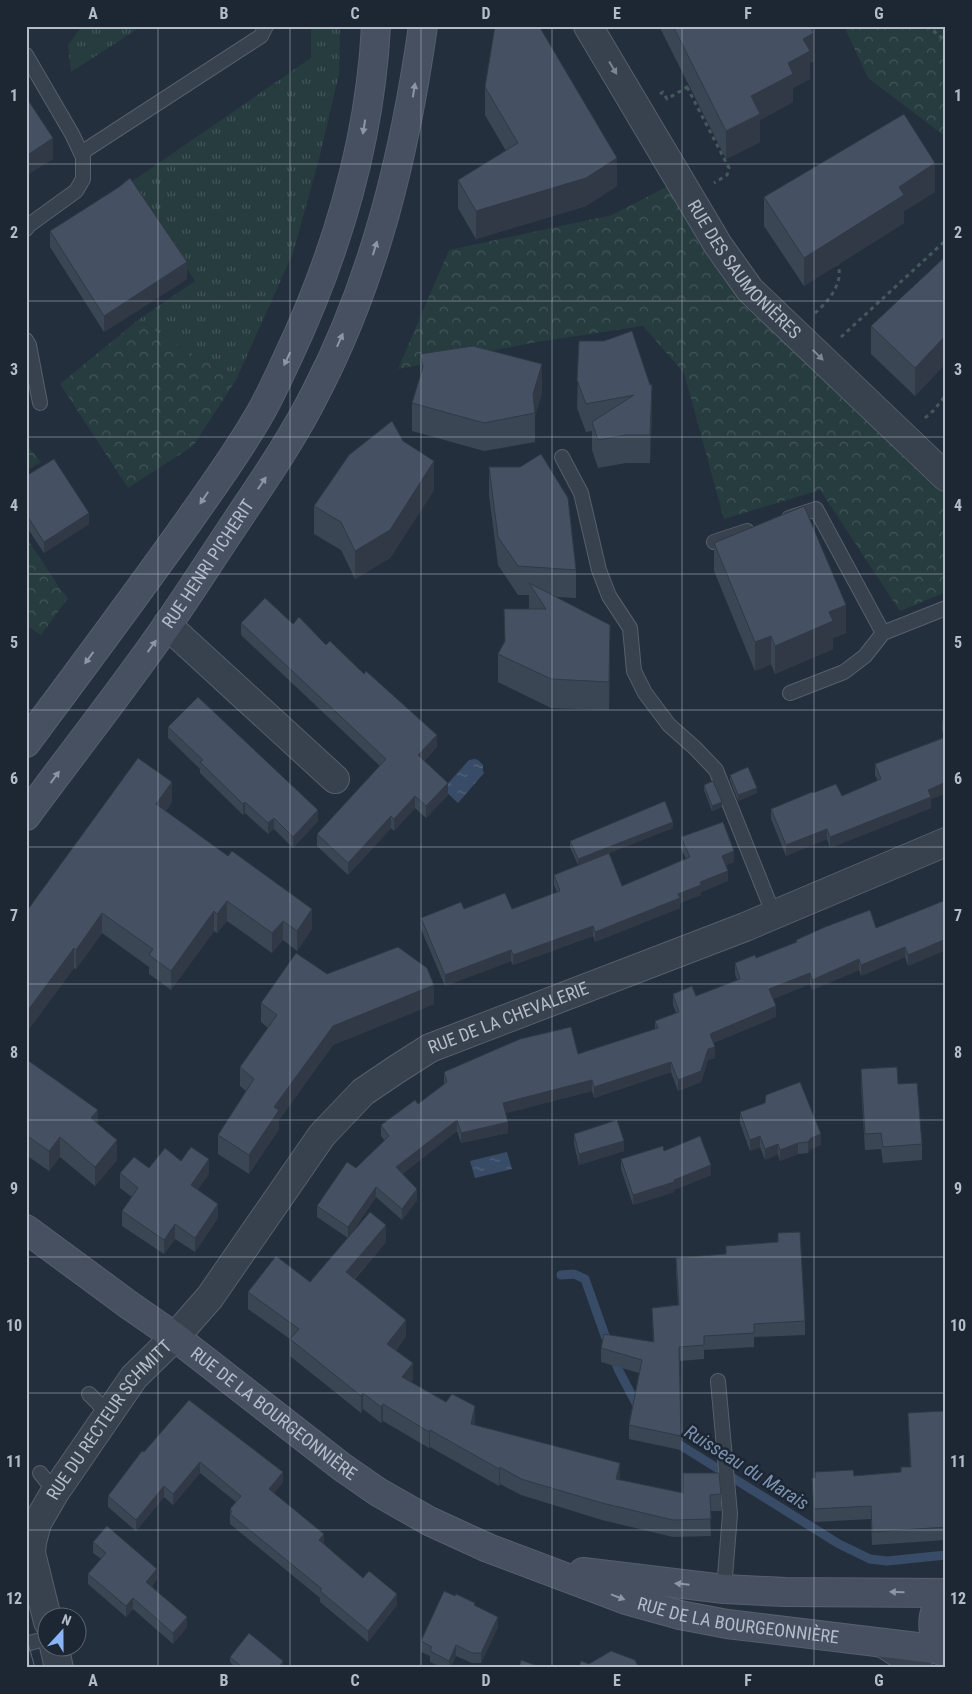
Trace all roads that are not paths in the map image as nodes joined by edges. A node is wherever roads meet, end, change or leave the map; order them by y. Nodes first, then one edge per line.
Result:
1 (266, 26) edge
2 (376, 26) edge
3 (423, 26) edge
4 (588, 26) edge
5 (26, 55) edge
6 (81, 152) junction
7 (26, 229) edge
8 (26, 340) edge
9 (40, 403) dead end
10 (562, 457) dead end
11 (946, 477) edge
12 (778, 521) edge
13 (760, 527) edge
14 (714, 542) edge
15 (946, 608) edge
16 (167, 625) junction
17 (883, 633) junction
18 (790, 694) dead end
19 (26, 743) edge
20 (335, 779) dead end
21 (26, 816) edge
22 (946, 842) edge
23 (774, 915) junction
24 (26, 1229) edge
25 (175, 1337) junction
26 (718, 1381) dead end
27 (89, 1394) dead end
28 (109, 1414) junction
29 (540, 1566) junction
30 (724, 1589) junction
31 (946, 1594) edge
32 (44, 1606) edge
33 (883, 1643) junction
34 (944, 1652) edge
35 (918, 1668) edge

1 - 6 lane
2 -> 19 main road
16 -> 3 main road, RUE HENRI PICHERIT
4 -> 11 street, RUE DES SAUMONIÈRES
5 - 6 lane
6 - 7 lane
8 - 9 lane
10 - 23 lane
12 - 17 lane
13 - 14 lane
15 - 17 lane
16 - 20 street
21 -> 16 main road, RUE HENRI PICHERIT
17 - 18 lane
22 - 23 street, RUE DE LA CHEVALERIE
23 - 25 street, RUE DE LA CHEVALERIE
24 - 25 main road, RUE DE LA BOURGEONNIÈRE
25 - 28 street, RUE DU RECTEUR SCHMITT
25 - 29 main road, RUE DE LA BOURGEONNIÈRE
26 - 30 lane
27 - 28 lane
28 - 32 street, RUE DU RECTEUR SCHMITT
30 -> 29 main road, RUE DE LA BOURGEONNIÈRE
29 -> 33 main road, RUE DE LA BOURGEONNIÈRE
31 -> 30 main road, RUE DE LA BOURGEONNIÈRE
31 - 34 main road
33 - 34 main road, RUE DE LA BOURGEONNIÈRE
33 - 35 street

